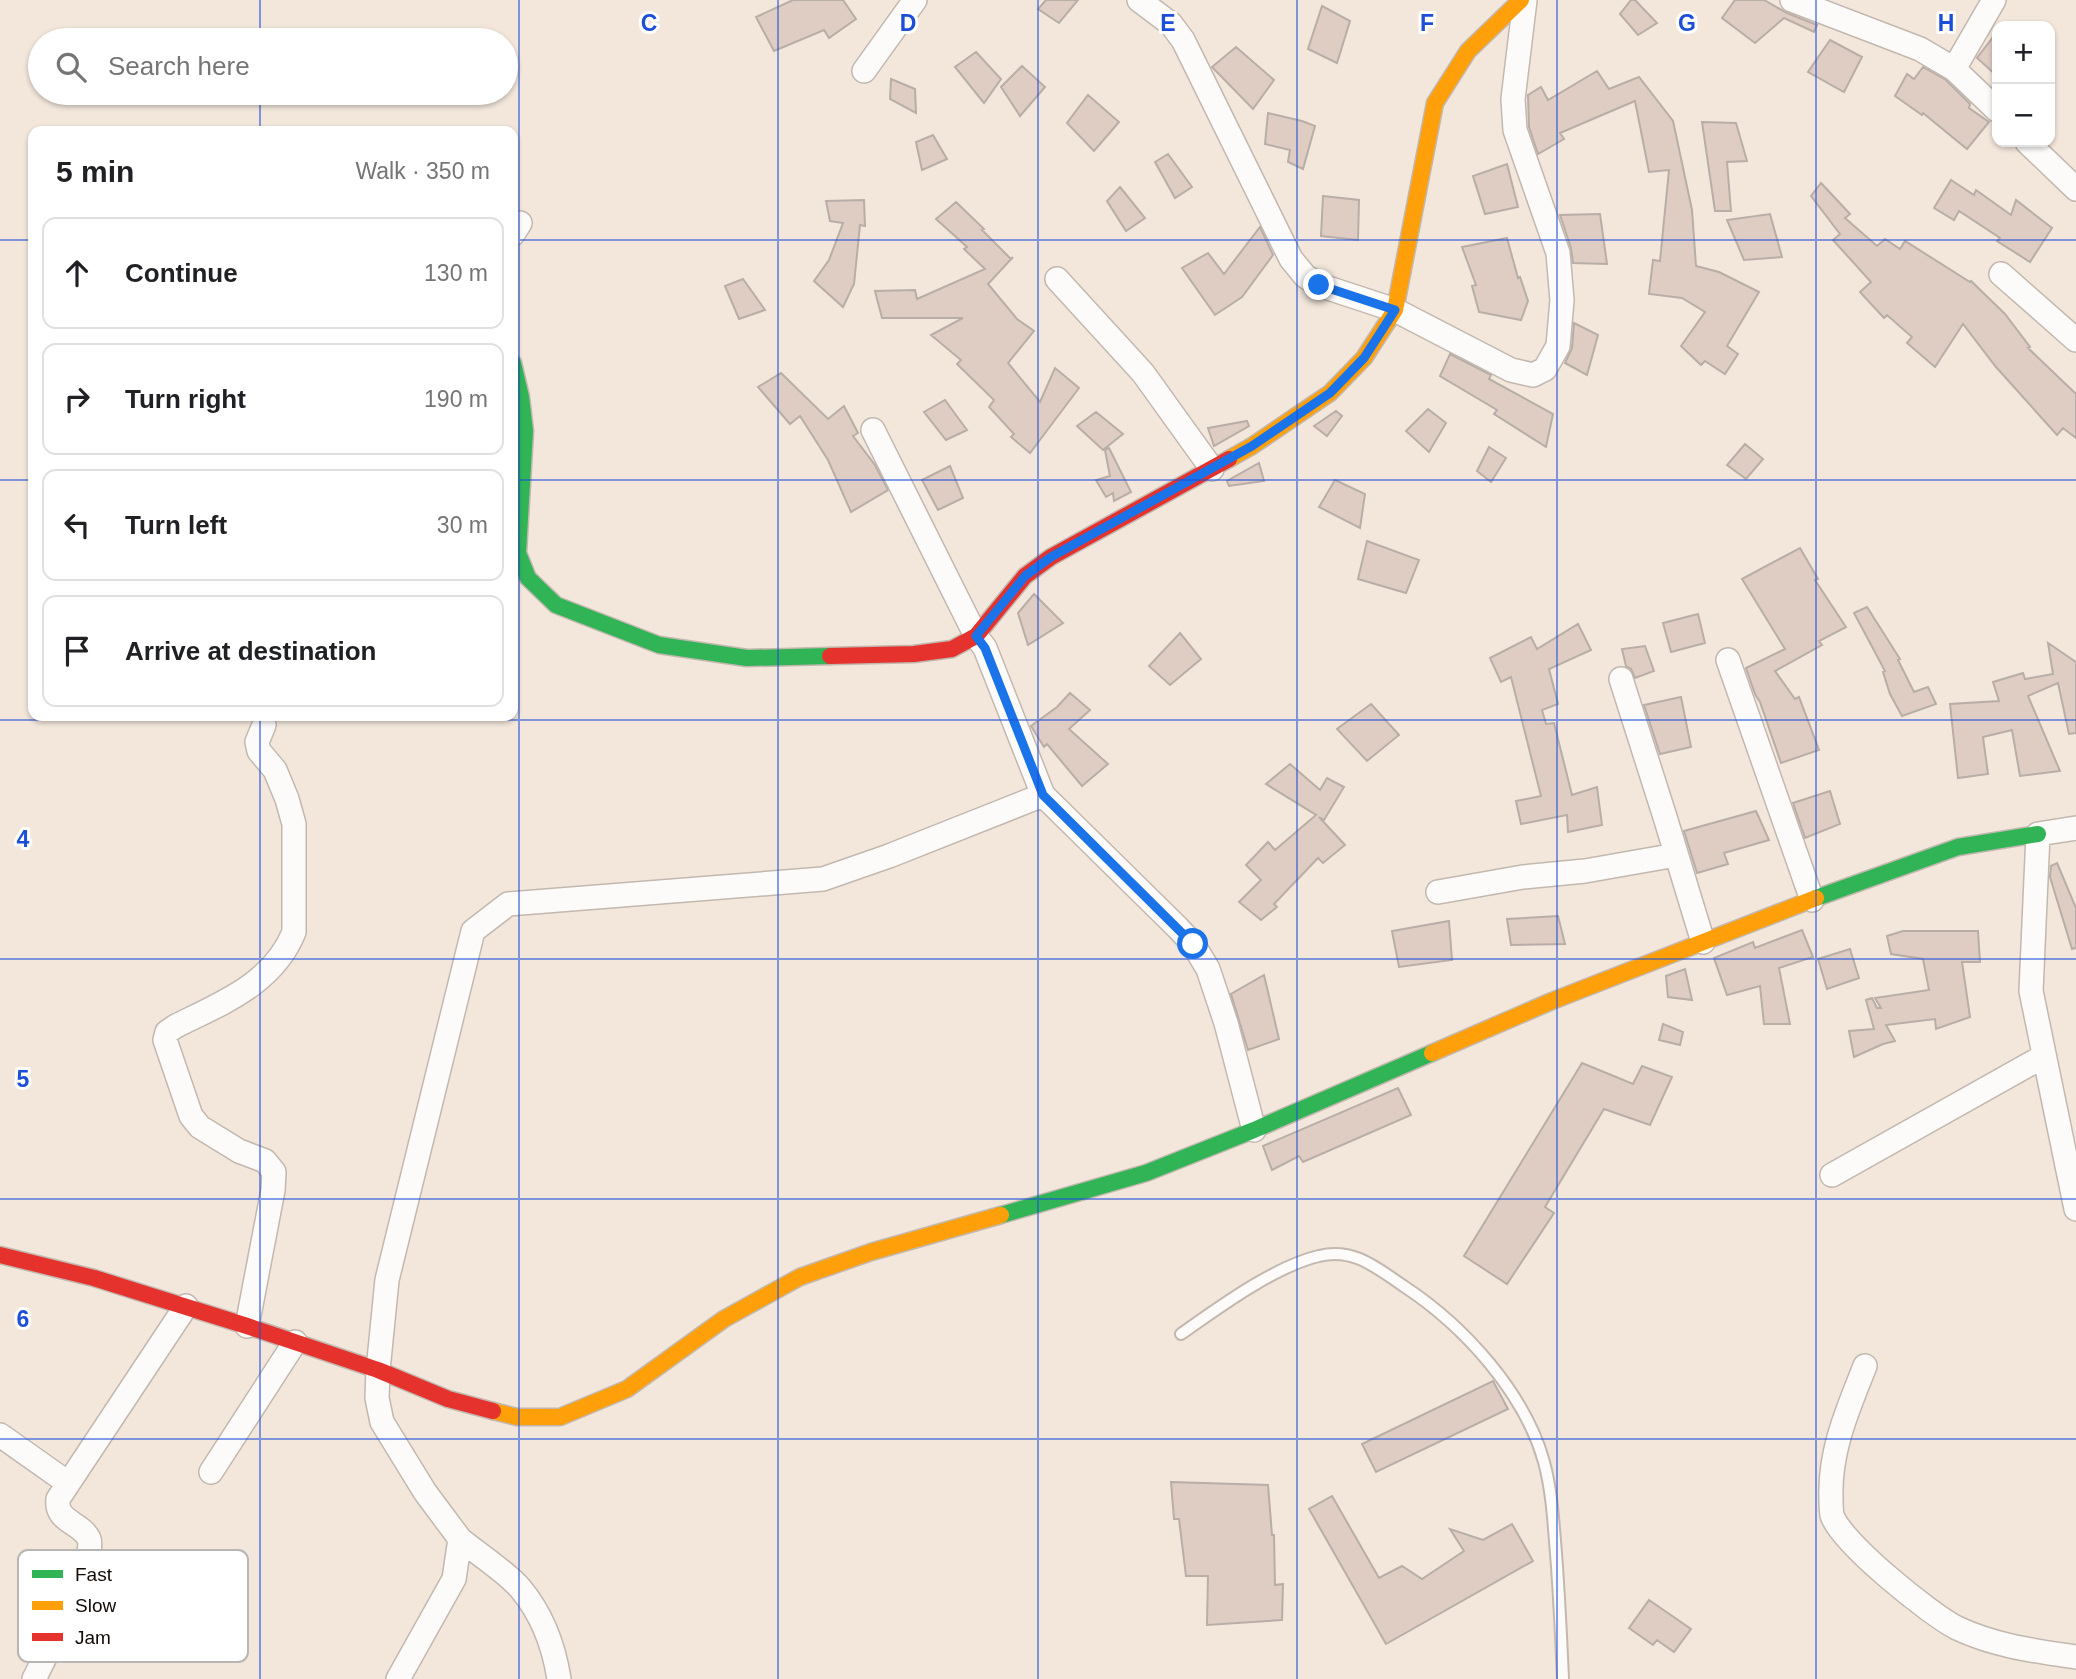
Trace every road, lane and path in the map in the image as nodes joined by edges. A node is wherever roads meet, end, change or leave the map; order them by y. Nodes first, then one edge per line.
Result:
1 (915, 0) edge
2 (1139, 0) edge
3 (1523, 0) edge
4 (1792, 0) edge
5 (1994, 0) edge
6 (1954, 69) junction
7 (864, 71) dead end
8 (1992, 105) edge
9 (2031, 147) edge
10 (2076, 189) edge
11 (2001, 274) dead end
12 (1057, 279) dead end
13 (1395, 310) junction
14 (2076, 340) edge
15 (518, 384) edge
16 (873, 430) dead end
17 (1212, 469) junction
18 (518, 553) edge
19 (518, 553) edge
20 (976, 636) junction
21 (1728, 660) dead end
22 (1620, 679) dead end
23 (264, 724) dead end
24 (1043, 795) junction
25 (2076, 828) edge
26 (2038, 834) junction
27 (1676, 855) junction
28 (1438, 892) dead end
29 (1812, 900) junction
30 (1703, 942) junction
31 (2044, 1056) junction
32 (1254, 1130) junction
33 (1832, 1175) dead end
34 (2076, 1209) edge
35 (0, 1255) edge
36 (186, 1307) junction
37 (247, 1326) junction
38 (1181, 1334) dead end
39 (295, 1342) junction
40 (1865, 1366) dead end
41 (378, 1370) junction
42 (0, 1435) edge
43 (211, 1472) dead end
44 (68, 1483) junction
45 (460, 1539) junction
46 (90, 1550) edge
47 (2076, 1657) edge
48 (42, 1662) edge
49 (34, 1679) edge
50 (398, 1679) edge
51 (559, 1679) edge
52 (1563, 1679) edge

1 - 7 street
2 - 13 street
3 - 13 street
3 - 13 street
4 - 6 street
5 - 6 street
6 - 8 street
9 - 10 street
11 - 14 street
12 - 17 street
13 - 17 street
15 - 18 street
16 - 20 street
17 - 20 street
19 - 20 street
20 - 24 street
21 - 29 street
22 - 27 street
23 - 37 street
24 - 32 street
24 - 41 street
25 - 26 street
26 - 29 street
26 - 31 street
27 - 28 street
27 - 30 street
29 - 30 street
30 - 32 street
31 - 33 street
31 - 34 street
32 - 41 street
35 - 36 street
36 - 37 street
36 - 44 street
37 - 39 street
38 - 52 lane
39 - 41 street
39 - 43 street
40 - 47 street
41 - 45 street
42 - 44 street
44 - 46 street
45 - 50 street
45 - 51 street
48 - 49 street

